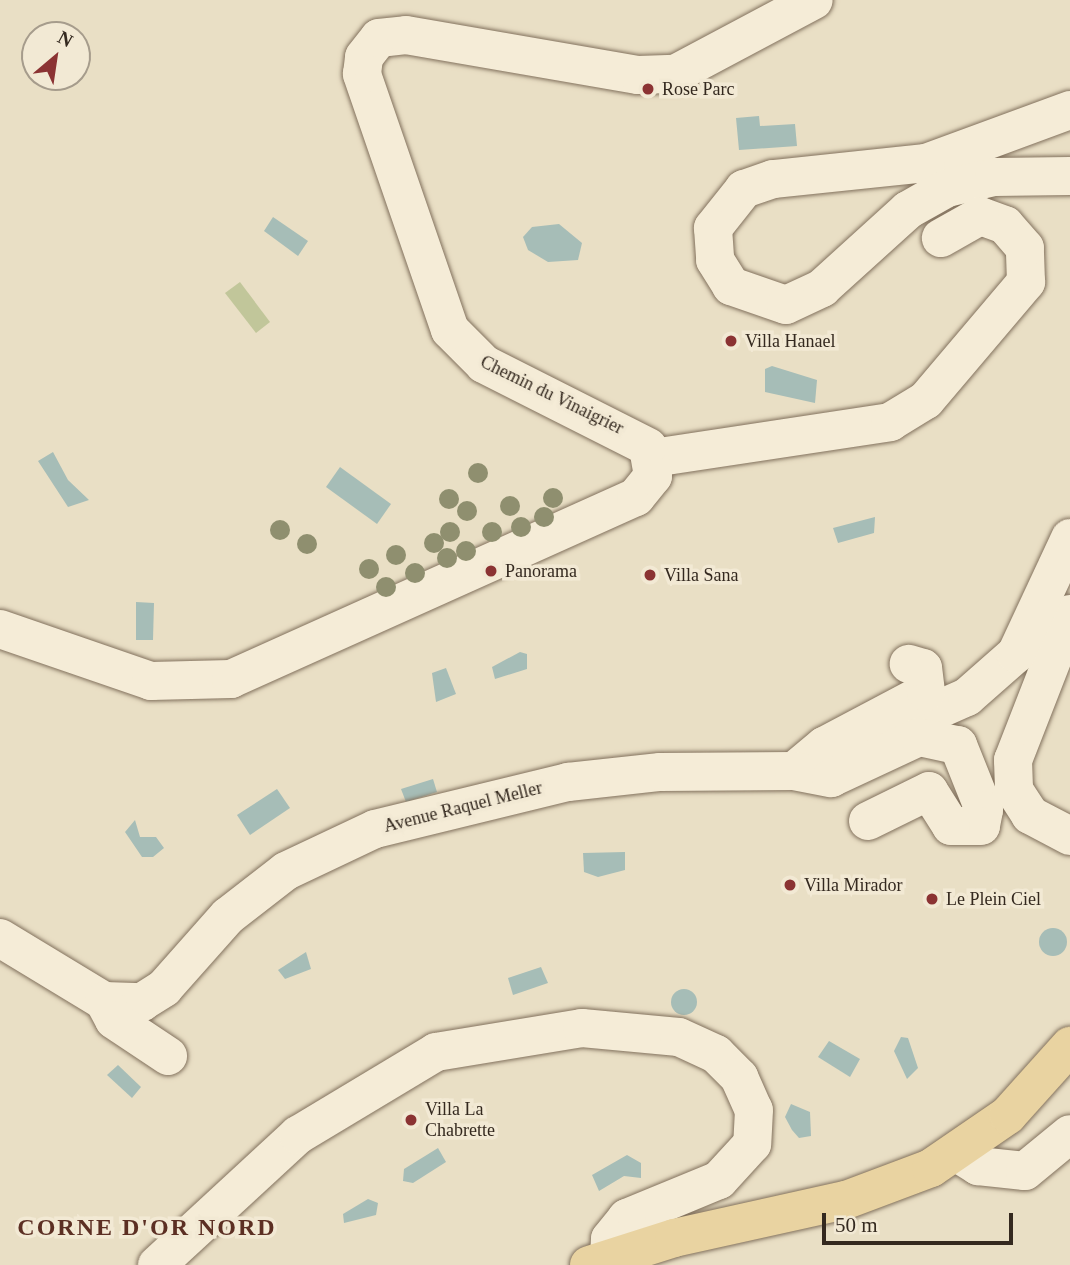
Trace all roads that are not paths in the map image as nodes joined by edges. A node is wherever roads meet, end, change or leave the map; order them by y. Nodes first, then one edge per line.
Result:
1 (814, 0) edge
2 (1070, 110) edge
3 (1070, 176) edge
4 (941, 238) dead end
5 (653, 458) junction
6 (1070, 538) edge
7 (1070, 614) edge
8 (0, 629) edge
9 (909, 664) dead end
10 (794, 771) junction
11 (869, 821) dead end
12 (1070, 836) edge
13 (0, 938) edge
14 (104, 1001) junction
15 (1070, 1046) edge
16 (168, 1056) dead end
17 (1070, 1134) edge
18 (957, 1153) junction
19 (599, 1261) edge
20 (157, 1265) edge

1 - 5 street, Chemin du Vinaigrier
2 - 3 street
4 - 5 street
5 - 8 street
6 - 10 street
7 - 12 street
9 - 10 street
10 - 11 street
10 - 14 street, Avenue Raquel Meller
13 - 14 street, Avenue Raquel Meller
14 - 16 street
15 - 18 main road
17 - 18 street
18 - 19 main road
19 - 20 street

